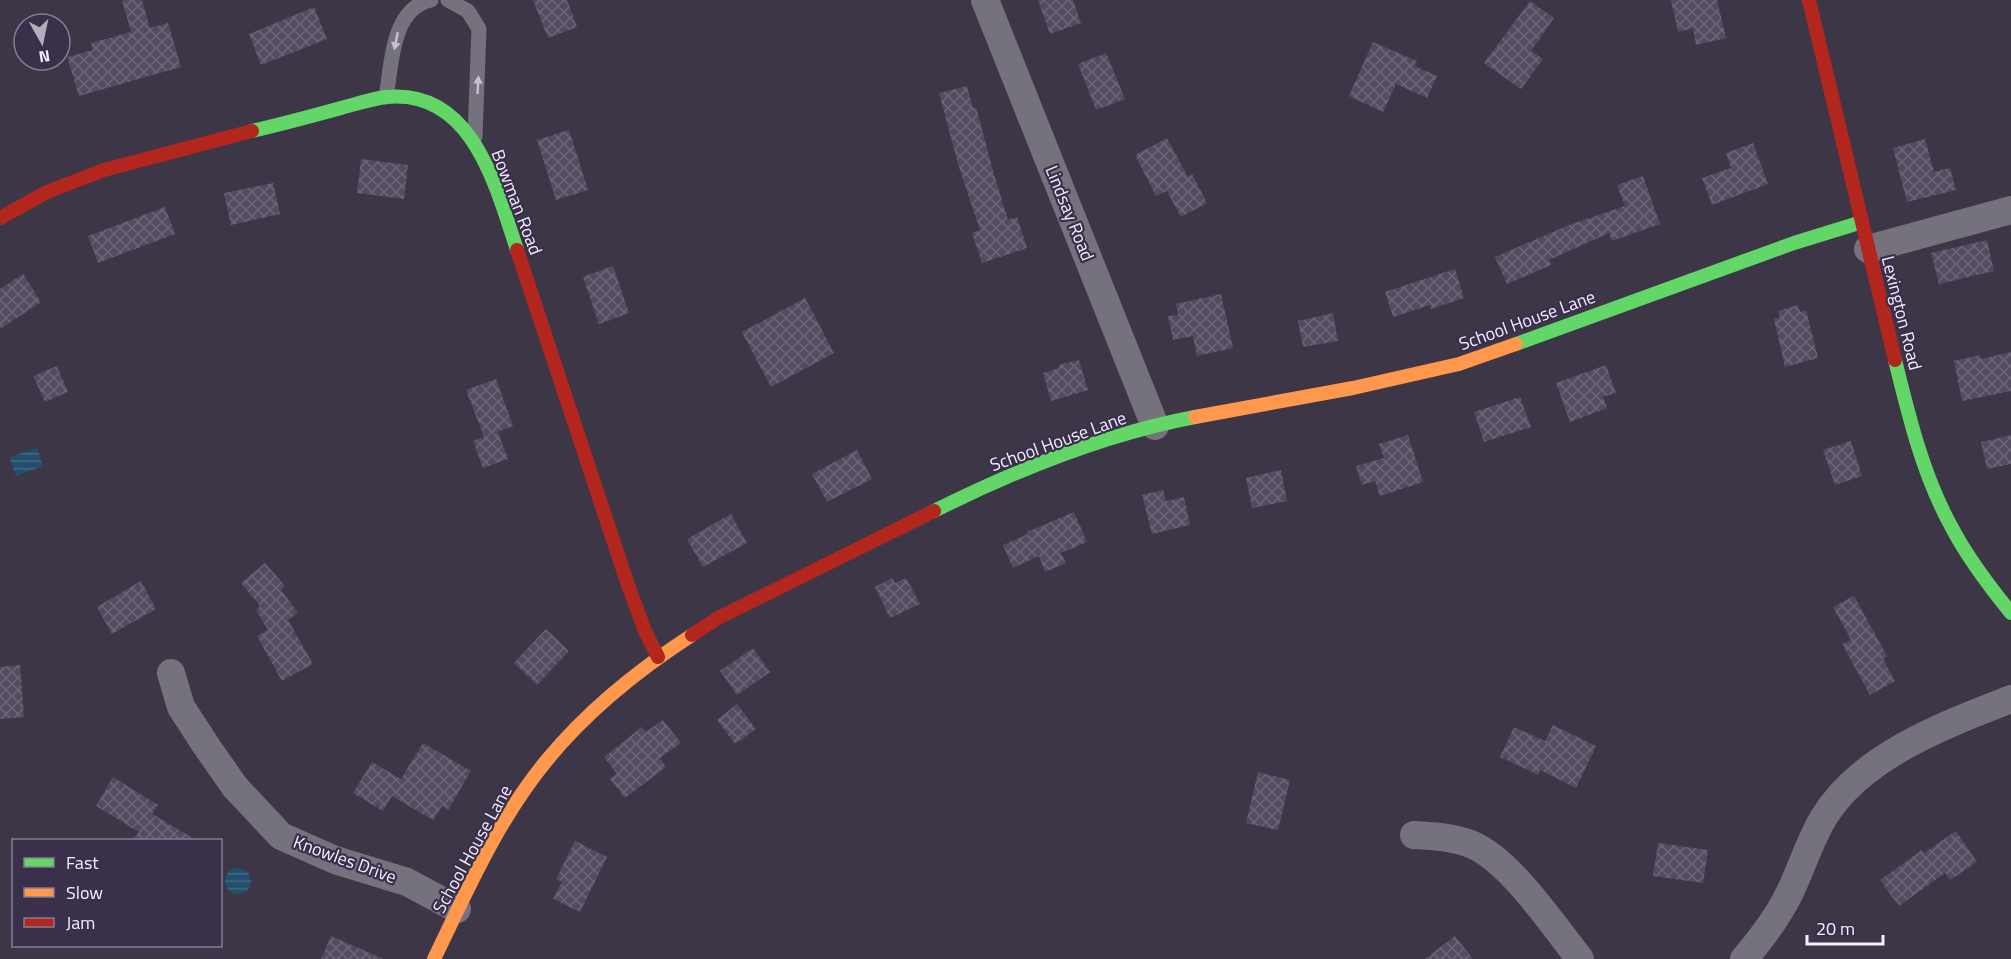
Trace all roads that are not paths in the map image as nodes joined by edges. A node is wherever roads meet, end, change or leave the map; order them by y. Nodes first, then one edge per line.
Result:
1 (431, 0) edge
2 (448, 0) edge
3 (985, 0) edge
4 (1809, 0) edge
5 (386, 97) junction
6 (475, 143) junction
7 (2011, 210) edge
8 (0, 218) edge
9 (1865, 235) junction
10 (1155, 426) junction
11 (2011, 613) edge
12 (658, 657) junction
13 (171, 673) dead end
14 (2011, 699) edge
15 (1414, 835) dead end
16 (457, 909) junction
17 (434, 959) edge
18 (1580, 959) edge
19 (1744, 959) edge

1 -> 5 lane
6 -> 2 lane
3 - 10 street, Lindsay Road
4 - 9 street, Lexington Road
5 - 6 street, Bowman Road
5 - 8 street, Bowman Road
6 - 12 street, Bowman Road
7 - 9 street
9 - 10 street, School House Lane
9 - 11 street, Lexington Road
10 - 12 street, School House Lane
12 - 16 street, School House Lane
13 - 16 street, Knowles Drive
14 - 19 street
15 - 18 street
16 - 17 street, School House Lane

